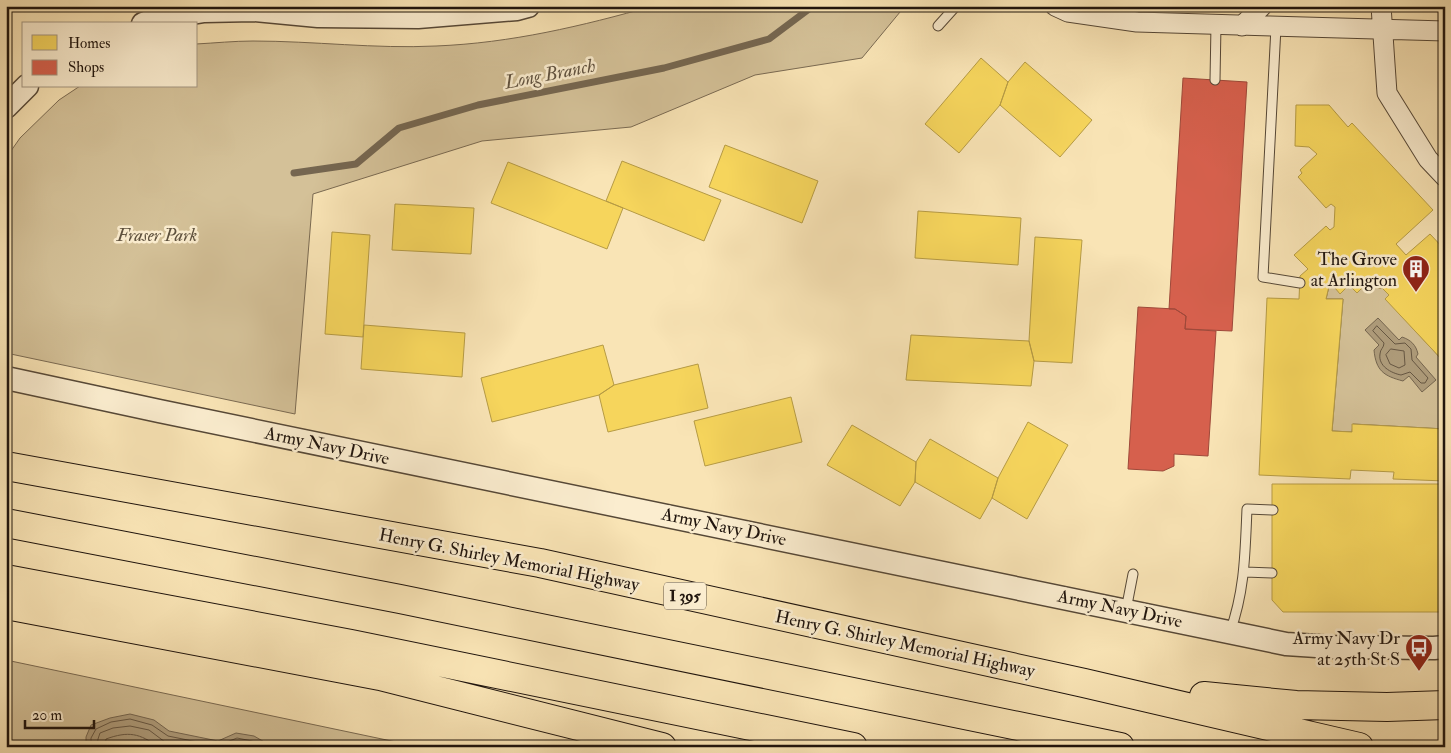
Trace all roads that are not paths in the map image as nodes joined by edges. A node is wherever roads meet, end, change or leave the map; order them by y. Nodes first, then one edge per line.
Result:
1 (528, 6) edge
2 (956, 6) edge
3 (1055, 6) edge
4 (1262, 6) edge
5 (1381, 6) edge
6 (204, 8) edge
7 (1085, 10) edge
8 (148, 22) edge
9 (1216, 25) junction
10 (938, 26) dead end
11 (1242, 26) junction
12 (1276, 27) junction
13 (1382, 29) junction
14 (1445, 31) edge
15 (1215, 80) dead end
16 (25, 88) edge
17 (6, 107) edge
18 (1445, 177) edge
19 (1300, 282) dead end
20 (6, 378) edge
21 (6, 466) edge
22 (1272, 510) dead end
23 (6, 523) edge
24 (1245, 572) junction
25 (1272, 573) dead end
26 (1133, 574) dead end
27 (6, 579) edge
28 (6, 605) edge
29 (1126, 610) junction
30 (1230, 632) junction
31 (1445, 647) edge
32 (1084, 683) junction
33 (1445, 705) edge
34 (662, 747) edge
35 (853, 747) edge
36 (1120, 747) edge
37 (1360, 747) edge

1 - 6 street
2 - 10 lane
3 - 7 street
4 - 11 street
5 - 13 street
6 - 8 street
7 - 9 street
9 - 11 street
9 - 15 lane
11 - 12 street
12 - 13 street
12 - 19 lane
13 - 14 street
13 - 18 street
16 - 17 street
20 - 29 street, Army Navy Drive
21 - 32 highway, Henry G. Shirley Memorial Highway / I 395
22 - 24 lane
23 - 36 highway
24 - 25 lane
24 - 30 lane
26 - 29 lane
27 - 35 highway
28 - 34 highway
29 - 30 street, Army Navy Drive
30 - 31 street, Army Navy Drive
32 - 33 highway
32 - 37 highway, Henry G. Shirley Memorial Highway / I 395

